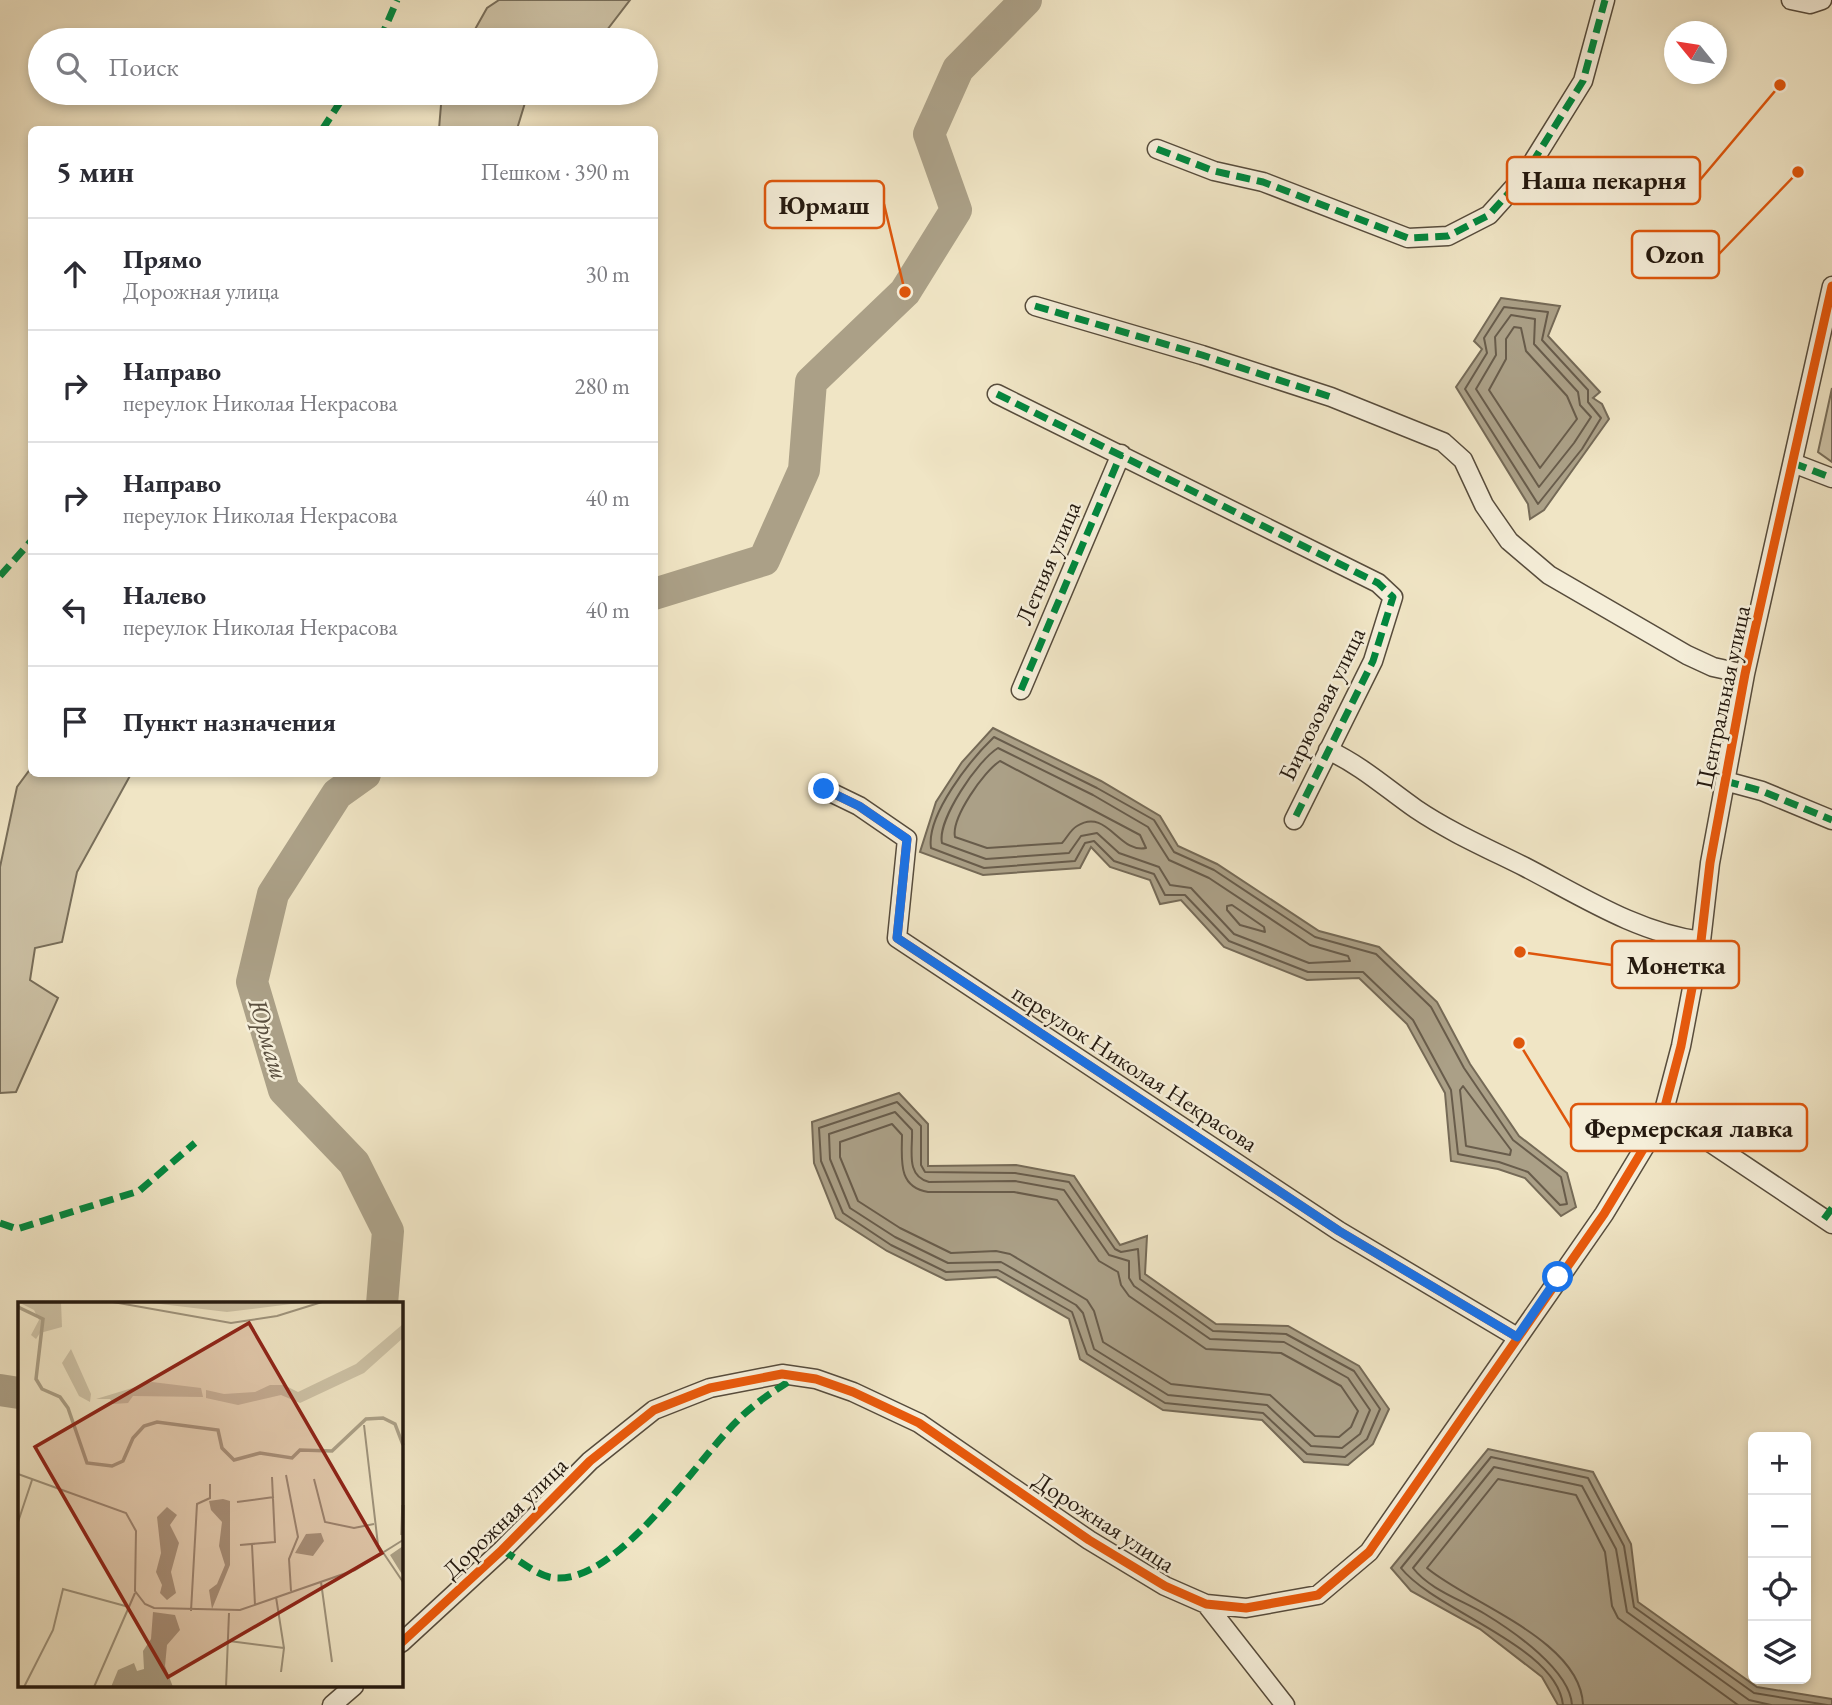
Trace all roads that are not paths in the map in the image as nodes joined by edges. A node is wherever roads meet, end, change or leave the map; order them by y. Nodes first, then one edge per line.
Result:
1 (1605, 0) edge
2 (1791, 0) edge
3 (1822, 0) edge
4 (1157, 149) dead end
5 (1832, 286) edge
6 (1035, 306) dead end
7 (997, 394) dead end
8 (1121, 454) junction
9 (1793, 463) junction
10 (1832, 478) edge
11 (1745, 674) junction
12 (1021, 690) dead end
13 (1328, 750) junction
14 (1725, 781) junction
15 (824, 789) dead end
16 (1294, 820) dead end
17 (1832, 820) edge
18 (1701, 941) junction
19 (1662, 1118) junction
20 (1829, 1217) edge
21 (1517, 1337) junction
22 (1206, 1604) junction
23 (402, 1642) edge
24 (352, 1688) edge
25 (1276, 1702) edge
26 (332, 1705) edge

1 - 4 street
2 - 3 street
5 - 9 street, Центральная улица
6 - 11 street
7 - 8 street
8 - 12 street, Летняя улица
8 - 13 street, Бирюзовая улица
9 - 10 street
9 - 11 street, Центральная улица
11 - 14 street, Центральная улица
13 - 16 street, Бирюзовая улица
13 - 18 street
14 - 17 street
14 - 18 street, Центральная улица
15 - 21 street, переулок Николая Некрасова
18 - 19 street, Центральная улица
19 - 20 street
19 - 21 street, Дорожная улица
21 - 22 street, Дорожная улица
22 - 23 street, Дорожная улица
22 - 25 street
24 - 26 street

